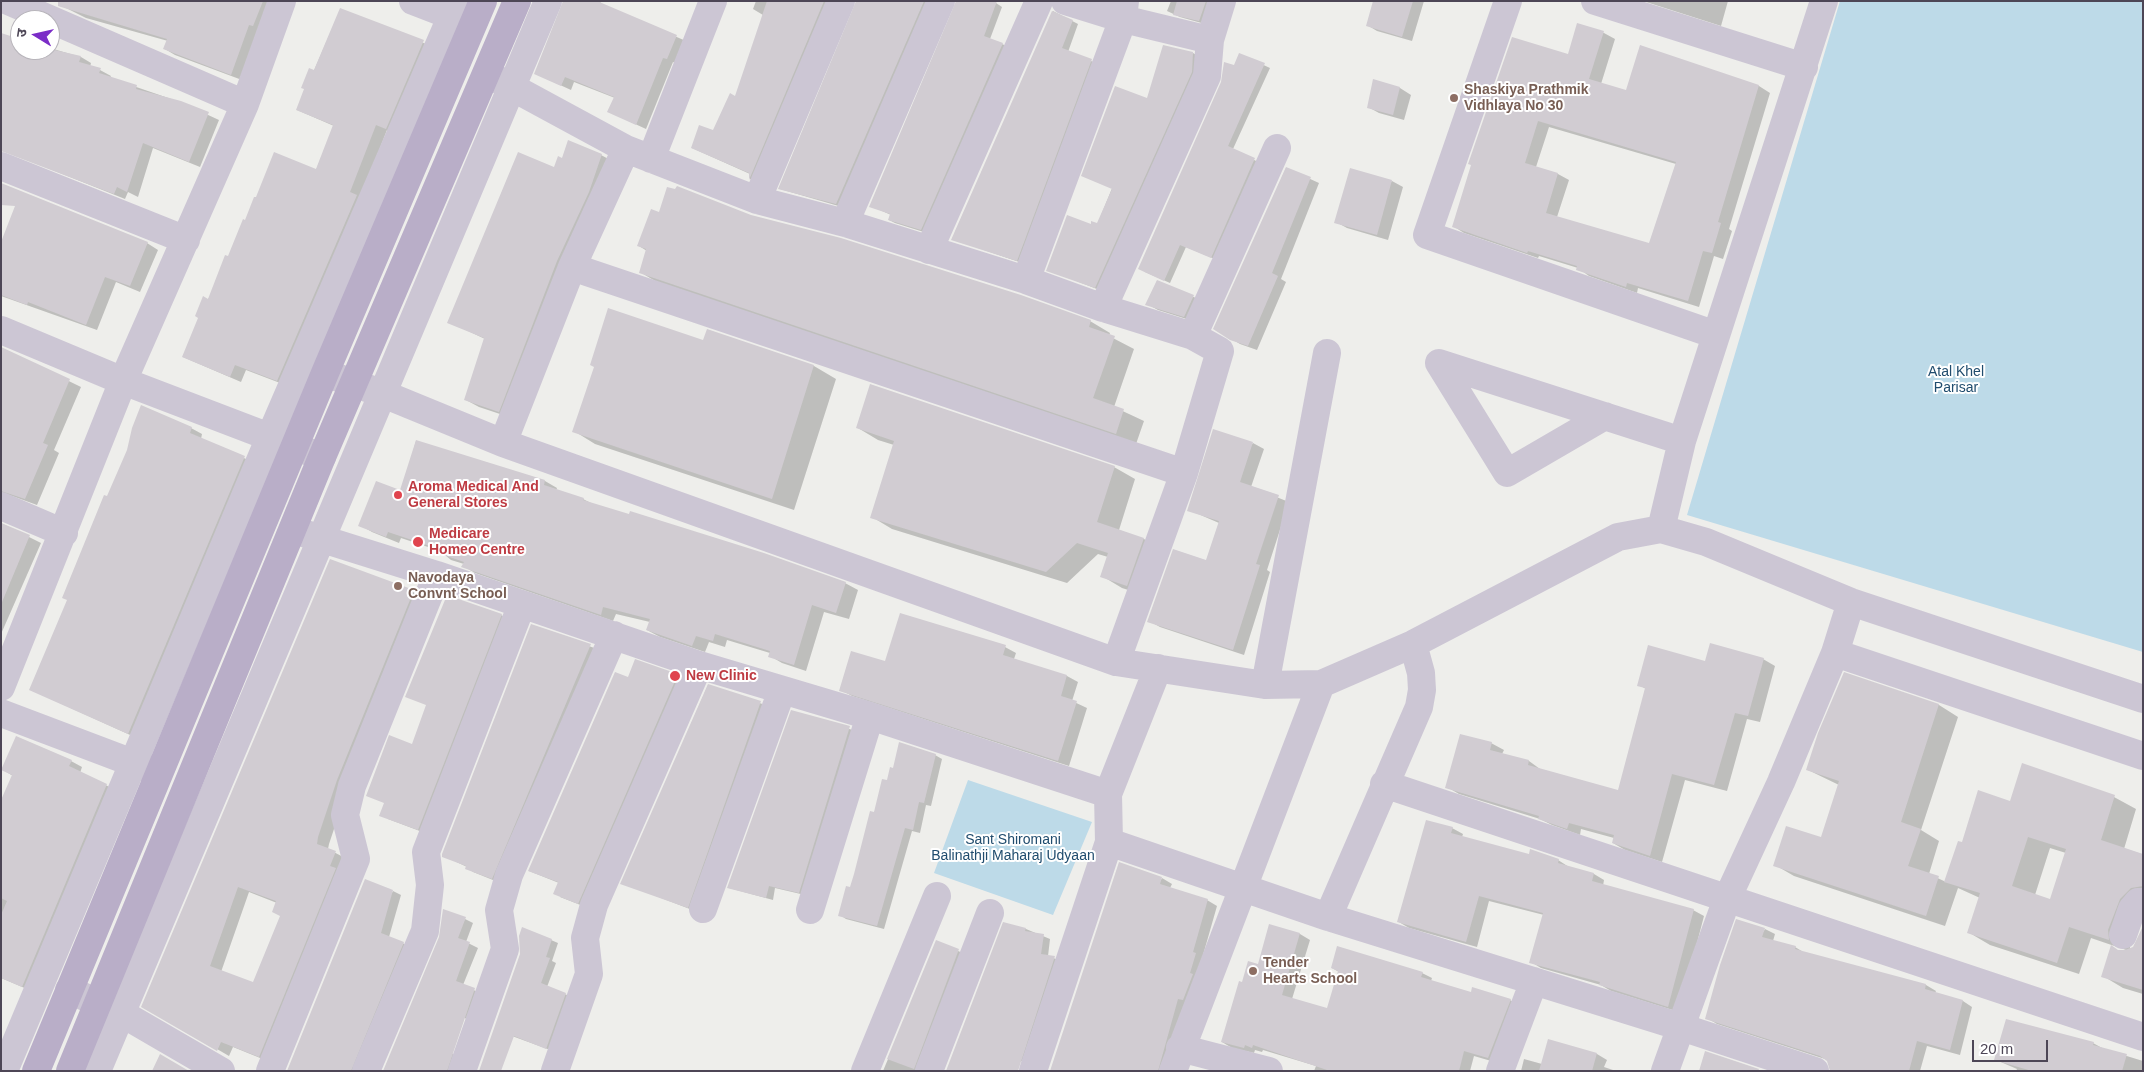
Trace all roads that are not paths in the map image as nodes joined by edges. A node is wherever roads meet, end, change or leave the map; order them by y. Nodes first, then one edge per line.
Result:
1 (8, 1) edge
2 (282, 1) edge
3 (413, 1) edge
4 (517, 1) edge
5 (548, 1) edge
6 (713, 1) edge
7 (841, 1) edge
8 (941, 1) edge
9 (1039, 1) edge
10 (1065, 1) edge
11 (1222, 1) edge
12 (1508, 1) edge
13 (1595, 1) edge
14 (1824, 1) edge
15 (1124, 10) edge
16 (467, 11) edge
17 (1210, 40) junction
18 (1804, 67) junction
19 (487, 75) junction
20 (512, 86) junction
21 (245, 104) junction
22 (1277, 148) dead end
23 (626, 149) junction
24 (652, 159) junction
25 (1, 166) edge
26 (756, 200) junction
27 (845, 223) junction
28 (186, 240) junction
29 (929, 250) junction
30 (572, 267) junction
31 (1026, 280) junction
32 (1103, 308) junction
33 (1, 330) edge
34 (1716, 335) junction
35 (1193, 336) junction
36 (1327, 353) dead end
37 (325, 373) junction
38 (123, 380) junction
39 (353, 384) junction
40 (381, 393) junction
41 (1605, 416) junction
42 (270, 437) junction
43 (1682, 441) junction
44 (503, 443) junction
45 (296, 447) junction
46 (322, 457) junction
47 (1184, 473) junction
48 (1, 506) edge
49 (292, 529) junction
50 (1661, 529) junction
51 (64, 533) junction
52 (320, 539) junction
53 (437, 575) junction
54 (1851, 602) junction
55 (522, 604) junction
56 (614, 635) junction
57 (1413, 644) junction
58 (1835, 653) junction
59 (1116, 662) junction
60 (699, 665) junction
61 (1158, 668) junction
62 (1321, 684) junction
63 (1265, 685) junction
64 (1, 687) edge
65 (782, 690) junction
66 (2143, 699) edge
67 (1, 713) edge
68 (870, 716) junction
69 (2143, 756) edge
70 (132, 762) junction
71 (160, 773) junction
72 (1384, 784) junction
73 (1108, 794) junction
74 (1109, 842) junction
75 (1242, 889) junction
76 (936, 896) dead end
77 (1727, 899) junction
78 (2143, 902) edge
79 (703, 909) dead end
80 (810, 910) dead end
81 (990, 912) dead end
82 (1328, 917) junction
83 (2123, 935) dead end
84 (1534, 981) junction
85 (69, 990) junction
86 (110, 1007) junction
87 (1681, 1027) junction
88 (2143, 1037) edge
89 (1177, 1060) edge
90 (1769, 1064) edge
91 (4, 1071) edge
92 (36, 1071) edge
93 (70, 1071) edge
94 (97, 1071) edge
95 (221, 1071) edge
96 (270, 1071) edge
97 (366, 1071) edge
98 (462, 1071) edge
99 (555, 1071) edge
100 (865, 1071) edge
101 (929, 1071) edge
102 (1033, 1071) edge
103 (1269, 1071) edge
104 (1500, 1071) edge
105 (1665, 1071) edge
106 (1815, 1071) edge

1 - 21 street
2 - 21 street
3 - 16 street
4 - 19 main road
5 - 20 street
6 - 24 street
7 - 26 street
8 - 27 street
9 - 29 street
10 - 15 street
11 - 17 street
12 - 34 street
13 - 18 street
14 - 18 street
15 - 17 street
15 - 31 street
16 - 37 main road
16 - 42 street
17 - 32 street
18 - 34 street
19 - 20 street
19 - 39 main road
20 - 23 street
20 - 40 street
21 - 28 street
22 - 35 street
23 - 24 street
23 - 30 street
24 - 26 street
25 - 28 street
26 - 27 street
27 - 29 street
28 - 38 street
29 - 31 street
30 - 44 street
30 - 47 street
31 - 32 street
32 - 35 street
33 - 38 street
34 - 43 street
35 - 47 street
36 - 63 street
37 - 39 street
37 - 45 main road
38 - 42 street
38 - 51 street
39 - 40 street
39 - 46 main road
40 - 44 street
40 - 52 street
41 - 41 street
41 - 43 street
42 - 45 street
42 - 70 street
43 - 50 street
44 - 59 street
45 - 46 street
45 - 71 main road
46 - 49 main road
47 - 59 street
48 - 51 street
49 - 52 street
49 - 86 main road
50 - 54 street
50 - 57 street
51 - 64 street
52 - 53 street
52 - 86 street
53 - 55 street
53 - 96 street
54 - 58 street
54 - 66 street
55 - 56 street
55 - 97 street
56 - 60 street
56 - 98 street
57 - 62 street
57 - 72 street
58 - 69 street
58 - 77 street
59 - 61 street
60 - 65 street
60 - 99 street
61 - 63 street
61 - 73 street
62 - 63 street
62 - 75 street
65 - 68 street
65 - 79 street
67 - 70 street
68 - 73 street
68 - 80 street
70 - 71 street
70 - 91 street
71 - 85 main road
72 - 77 street
72 - 82 street
73 - 74 street
74 - 75 street
74 - 102 street
75 - 82 street
75 - 89 street
76 - 100 street
77 - 87 street
77 - 88 street
78 - 83 street
81 - 101 street
82 - 84 street
84 - 87 street
84 - 104 street
85 - 86 street
85 - 92 main road
86 - 93 main road
86 - 94 street
86 - 95 street
87 - 90 street
87 - 105 street
89 - 103 street
90 - 106 street

